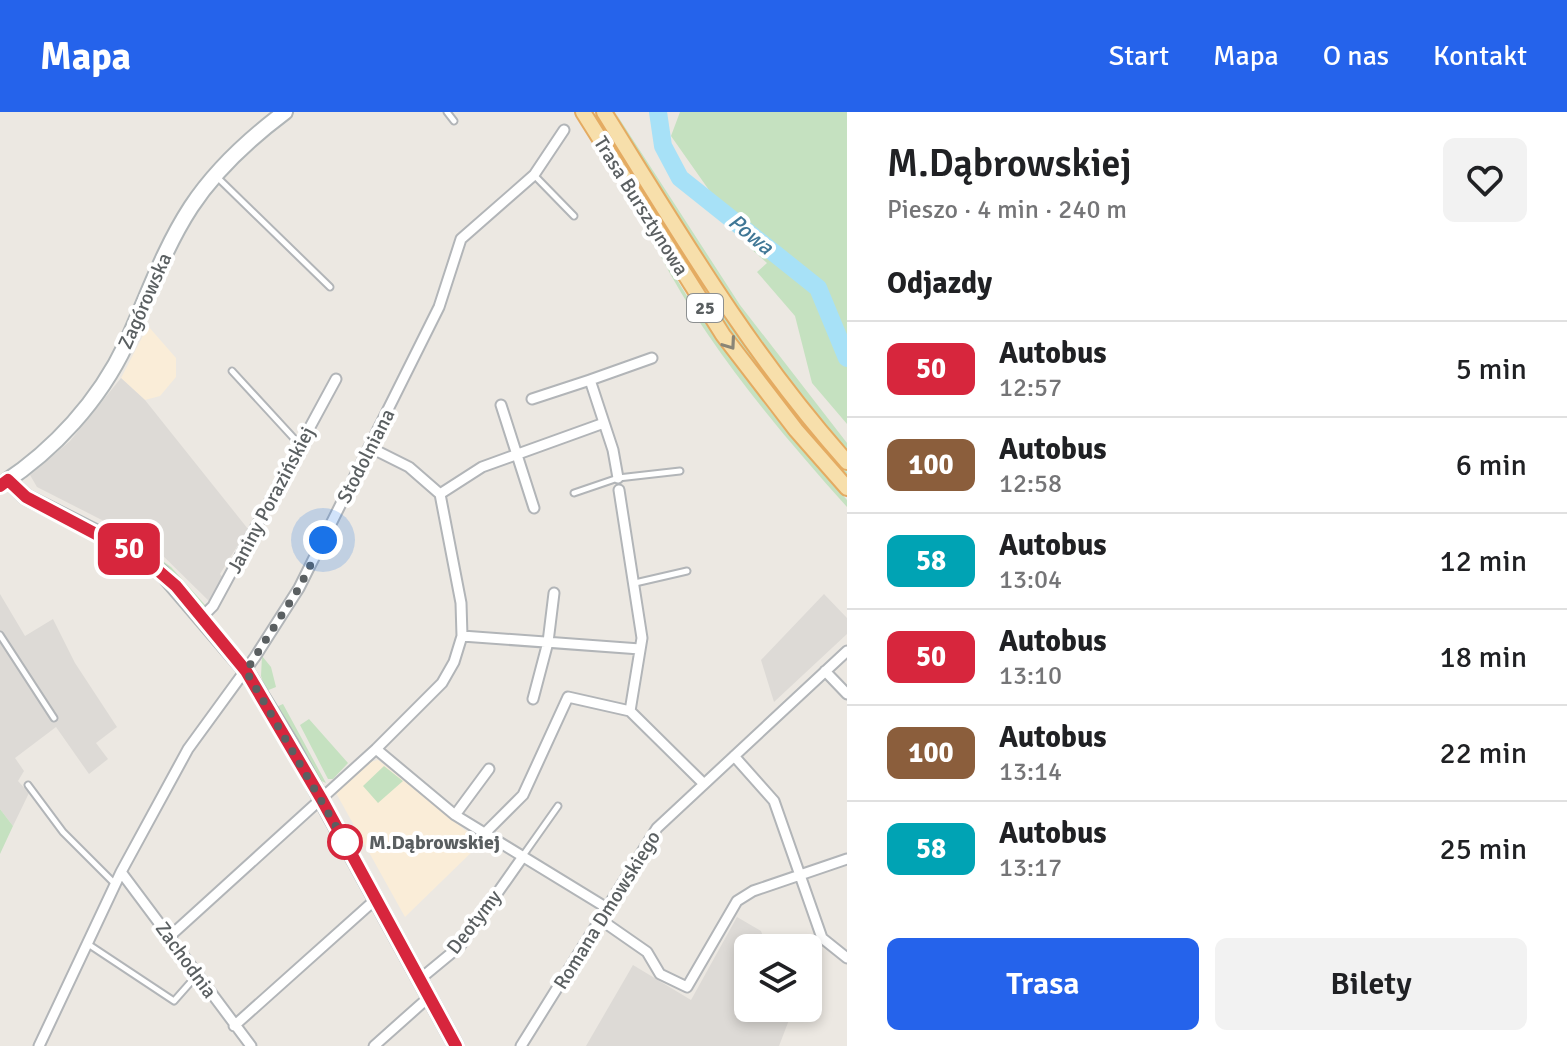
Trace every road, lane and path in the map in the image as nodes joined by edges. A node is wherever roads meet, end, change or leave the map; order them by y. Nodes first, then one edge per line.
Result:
1 (285, 112) edge
2 (447, 112) edge
3 (583, 112) edge
4 (604, 112) edge
5 (454, 121) dead end
6 (564, 130) dead end
7 (215, 174) junction
8 (534, 175) junction
9 (574, 216) dead end
10 (330, 287) dead end
11 (652, 358) dead end
12 (232, 371) dead end
13 (336, 379) dead end
14 (590, 380) junction
15 (532, 399) dead end
16 (501, 405) dead end
17 (604, 423) junction
18 (300, 446) junction
19 (369, 447) junction
20 (517, 453) junction
21 (847, 462) edge
22 (680, 471) dead end
23 (618, 478) junction
24 (4, 483) edge
25 (847, 488) edge
26 (619, 490) dead end
27 (574, 493) dead end
28 (440, 494) junction
29 (534, 508) dead end
30 (687, 571) dead end
31 (635, 583) junction
32 (554, 593) dead end
33 (202, 617) junction
34 (0, 635) edge
35 (462, 636) junction
36 (548, 642) junction
37 (640, 649) junction
38 (847, 651) edge
39 (246, 671) junction
40 (825, 671) junction
41 (847, 694) edge
42 (533, 699) dead end
43 (630, 711) junction
44 (54, 718) dead end
45 (376, 749) junction
46 (734, 756) junction
47 (489, 769) dead end
48 (704, 784) junction
49 (28, 785) dead end
50 (322, 800) junction
51 (558, 806) dead end
52 (455, 815) junction
53 (484, 834) junction
54 (522, 858) junction
55 (847, 859) edge
56 (121, 872) junction
57 (801, 875) junction
58 (116, 885) junction
59 (376, 899) junction
60 (607, 908) junction
61 (601, 920) junction
62 (169, 937) junction
63 (88, 944) junction
64 (847, 958) edge
65 (197, 975) junction
66 (420, 979) junction
67 (429, 997) junction
68 (234, 1026) junction
69 (39, 1046) edge
70 (251, 1046) edge
71 (374, 1046) edge
72 (456, 1046) edge
73 (521, 1046) edge

1 - 7 street, Zagórowska
2 - 5 lane
3 -> 25 main road, Trasa Bursztynowa / 25
4 - 21 main road, Trasa Bursztynowa / 25
6 - 8 street, Stodolniana
7 - 10 lane
7 - 24 street, Zagórowska
8 - 9 lane
8 - 19 street, Stodolniana
11 - 14 street
12 - 18 lane
13 - 18 street, Janiny Porazińskiej
14 - 15 street
14 - 17 street
16 - 20 street
17 - 20 street
17 - 23 street
18 - 33 street, Janiny Porazińskiej
19 - 28 street
19 - 39 street, Stodolniana
20 - 28 street
20 - 29 street
22 - 23 lane
23 - 27 lane
24 - 33 street
26 - 31 street
28 - 35 street
30 - 31 lane
31 - 37 street
32 - 36 street
33 - 39 street
34 - 44 lane
35 - 36 street
35 - 45 street
36 - 37 street
36 - 42 street
37 - 43 street
38 - 40 street, Romana Dmowskiego
39 - 50 street
39 - 56 street, Stodolniana
40 - 41 street
40 - 46 street, Romana Dmowskiego
43 - 48 street
43 - 53 street
45 - 50 street
45 - 52 street
46 - 48 street, Romana Dmowskiego
46 - 57 street
47 - 52 street
48 - 60 street, Romana Dmowskiego
49 - 58 lane
50 - 59 street
50 - 62 street
51 - 54 lane
52 - 53 street
53 - 54 street
54 - 60 street
54 - 66 street, Deotymy
55 - 57 street
56 - 58 street, Stodolniana
56 - 62 street, Zachodnia
57 - 61 street
57 - 64 street
58 - 63 street, Stodolniana
59 - 66 street
59 - 68 street
60 - 61 street, Romana Dmowskiego
61 - 73 street, Romana Dmowskiego
62 - 65 street, Zachodnia
63 - 65 lane
63 - 69 street, Stodolniana
65 - 68 street, Zachodnia
66 - 67 street
67 - 71 street
67 - 72 street
68 - 70 street, Zachodnia

